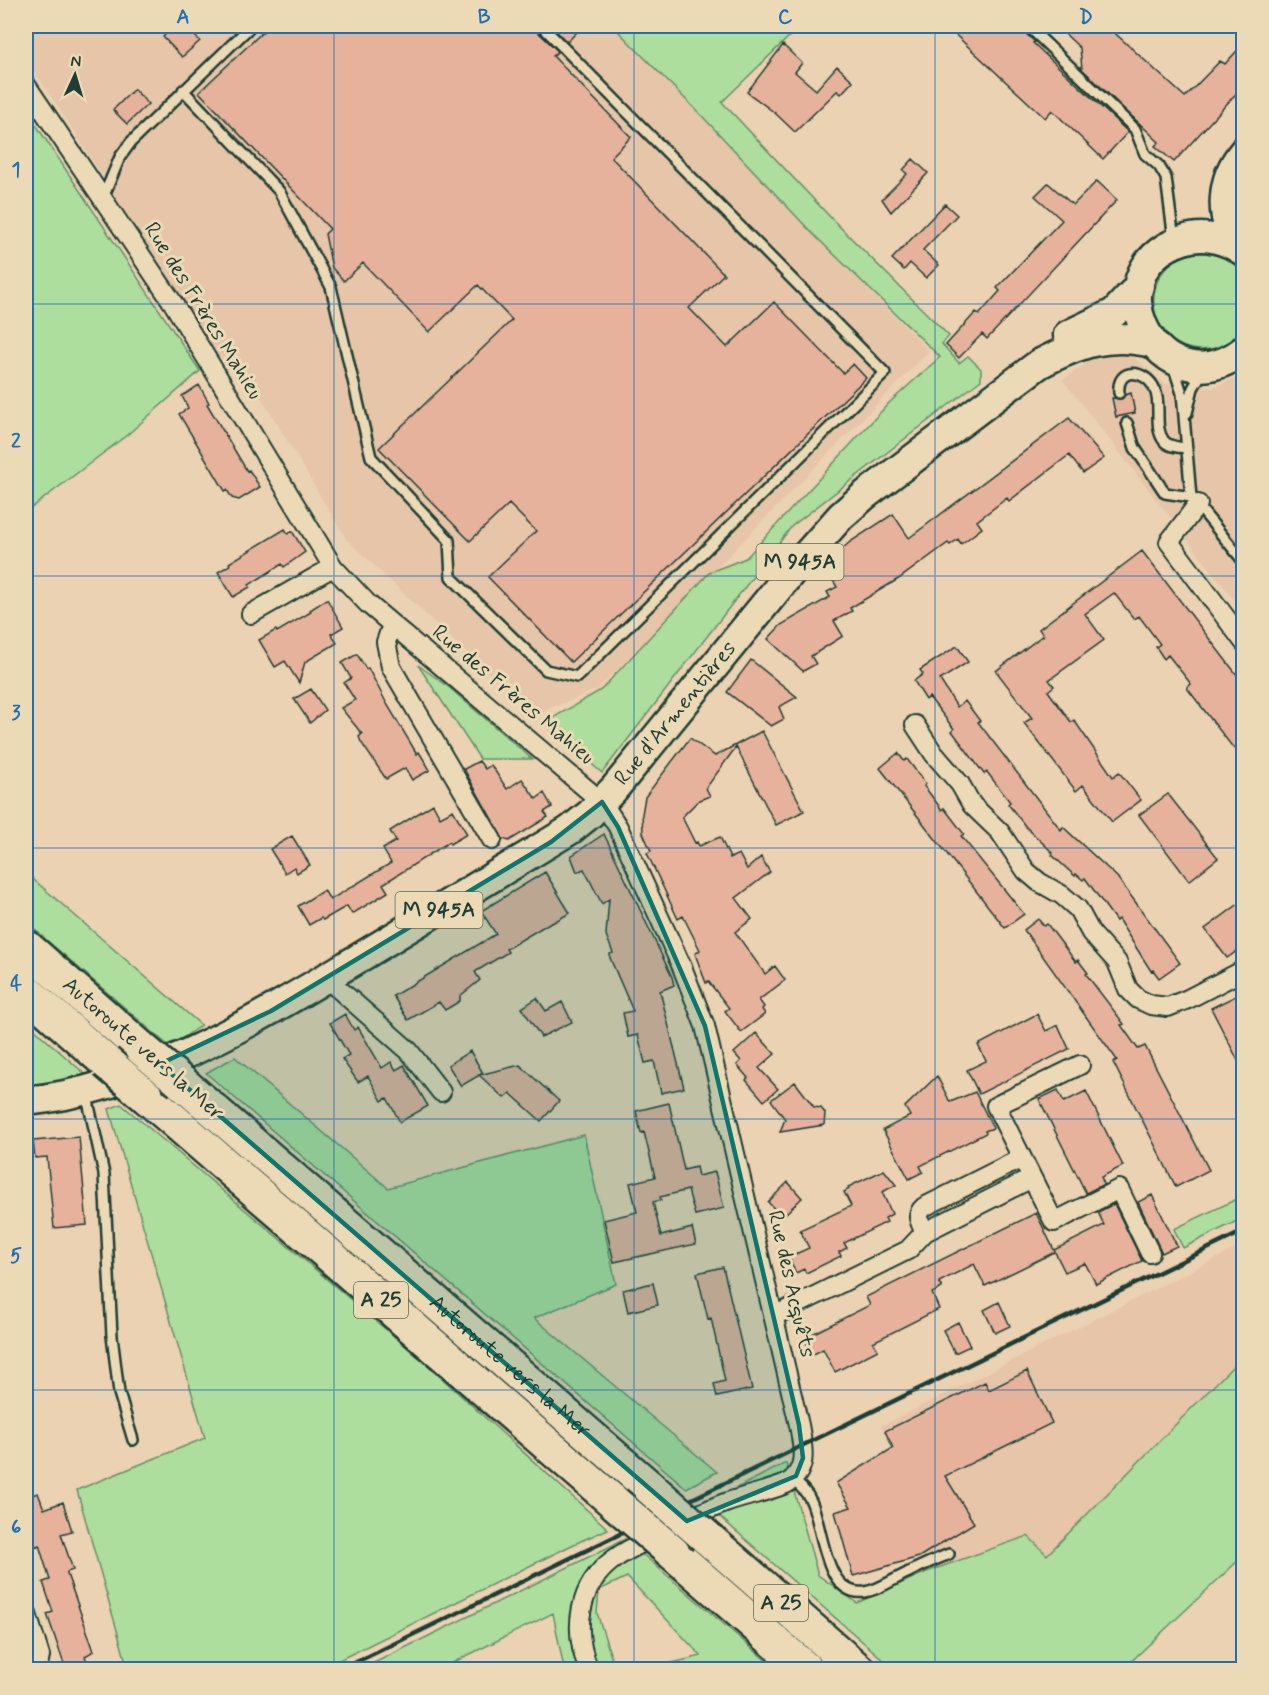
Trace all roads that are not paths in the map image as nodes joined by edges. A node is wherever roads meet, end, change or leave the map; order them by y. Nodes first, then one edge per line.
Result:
1 (251, 26) edge
2 (542, 26) edge
3 (1028, 26) edge
4 (26, 85) edge
5 (183, 90) junction
6 (1242, 152) edge
7 (103, 198) junction
8 (1180, 241) junction
9 (1242, 251) edge
10 (1139, 286) junction
11 (1161, 350) junction
12 (1244, 350) edge
13 (1039, 364) junction
14 (1208, 366) junction
15 (1119, 393) dead end
16 (1185, 421) junction
17 (1127, 423) dead end
18 (1186, 448) junction
19 (1194, 501) junction
20 (1244, 562) edge
21 (333, 567) junction
22 (251, 614) dead end
23 (392, 625) junction
24 (1244, 642) edge
25 (915, 725) dead end
26 (602, 802) junction
27 (492, 840) dead end
28 (26, 947) edge
29 (1244, 970) edge
30 (326, 978) junction
31 (26, 991) edge
32 (1080, 1065) dead end
33 (441, 1092) dead end
34 (87, 1095) junction
35 (26, 1101) edge
36 (26, 1113) edge
37 (1022, 1158) junction
38 (1032, 1178) junction
39 (925, 1232) junction
40 (1150, 1253) dead end
41 (774, 1316) junction
42 (133, 1440) dead end
43 (793, 1480) junction
44 (949, 1554) dead end
45 (26, 1611) edge
46 (38, 1670) edge
47 (589, 1670) edge
48 (807, 1670) edge
49 (858, 1670) edge

1 - 5 lane
2 - 5 lane
3 - 8 lane
4 - 7 street, Rue des Frères Mahieu
5 - 7 lane
6 - 8 main road
6 - 9 main road
7 - 21 street, Rue des Frères Mahieu
8 - 9 main road
8 - 10 main road
10 - 11 main road
10 - 13 main road, Rue d'Armentières / M 945A
11 - 13 main road, Rue d'Armentières / M 945A
11 - 14 main road, Rue d'Armentières
11 - 16 lane
12 - 14 main road
13 - 26 main road, Rue d'Armentières / M 945A
14 - 16 lane
15 - 18 lane
16 - 18 lane
17 - 19 lane
18 - 19 lane
19 - 20 lane
19 - 24 street
21 - 22 street
21 - 23 street, Rue des Frères Mahieu
23 - 26 street, Rue des Frères Mahieu
23 - 27 street
25 - 29 street
26 - 30 main road, Rue d'Armentières / M 945A
26 - 41 street, Rue des Acquêts
28 - 49 highway, Autoroute vers la Mer / A 25, bridge
30 - 33 street
30 - 34 main road, Rue d'Armentières / M 945A
31 - 48 highway, A 25, bridge
32 - 37 street
34 - 35 main road, Rue d'Armentières / M 945A
34 - 36 main road, Rue d'Armentières / M 945A
34 - 42 lane
37 - 38 street
37 - 39 street
38 - 39 street
38 - 40 street
39 - 41 street
41 - 43 street, Rue des Acquêts
43 - 44 lane
43 - 47 street
45 - 46 street

